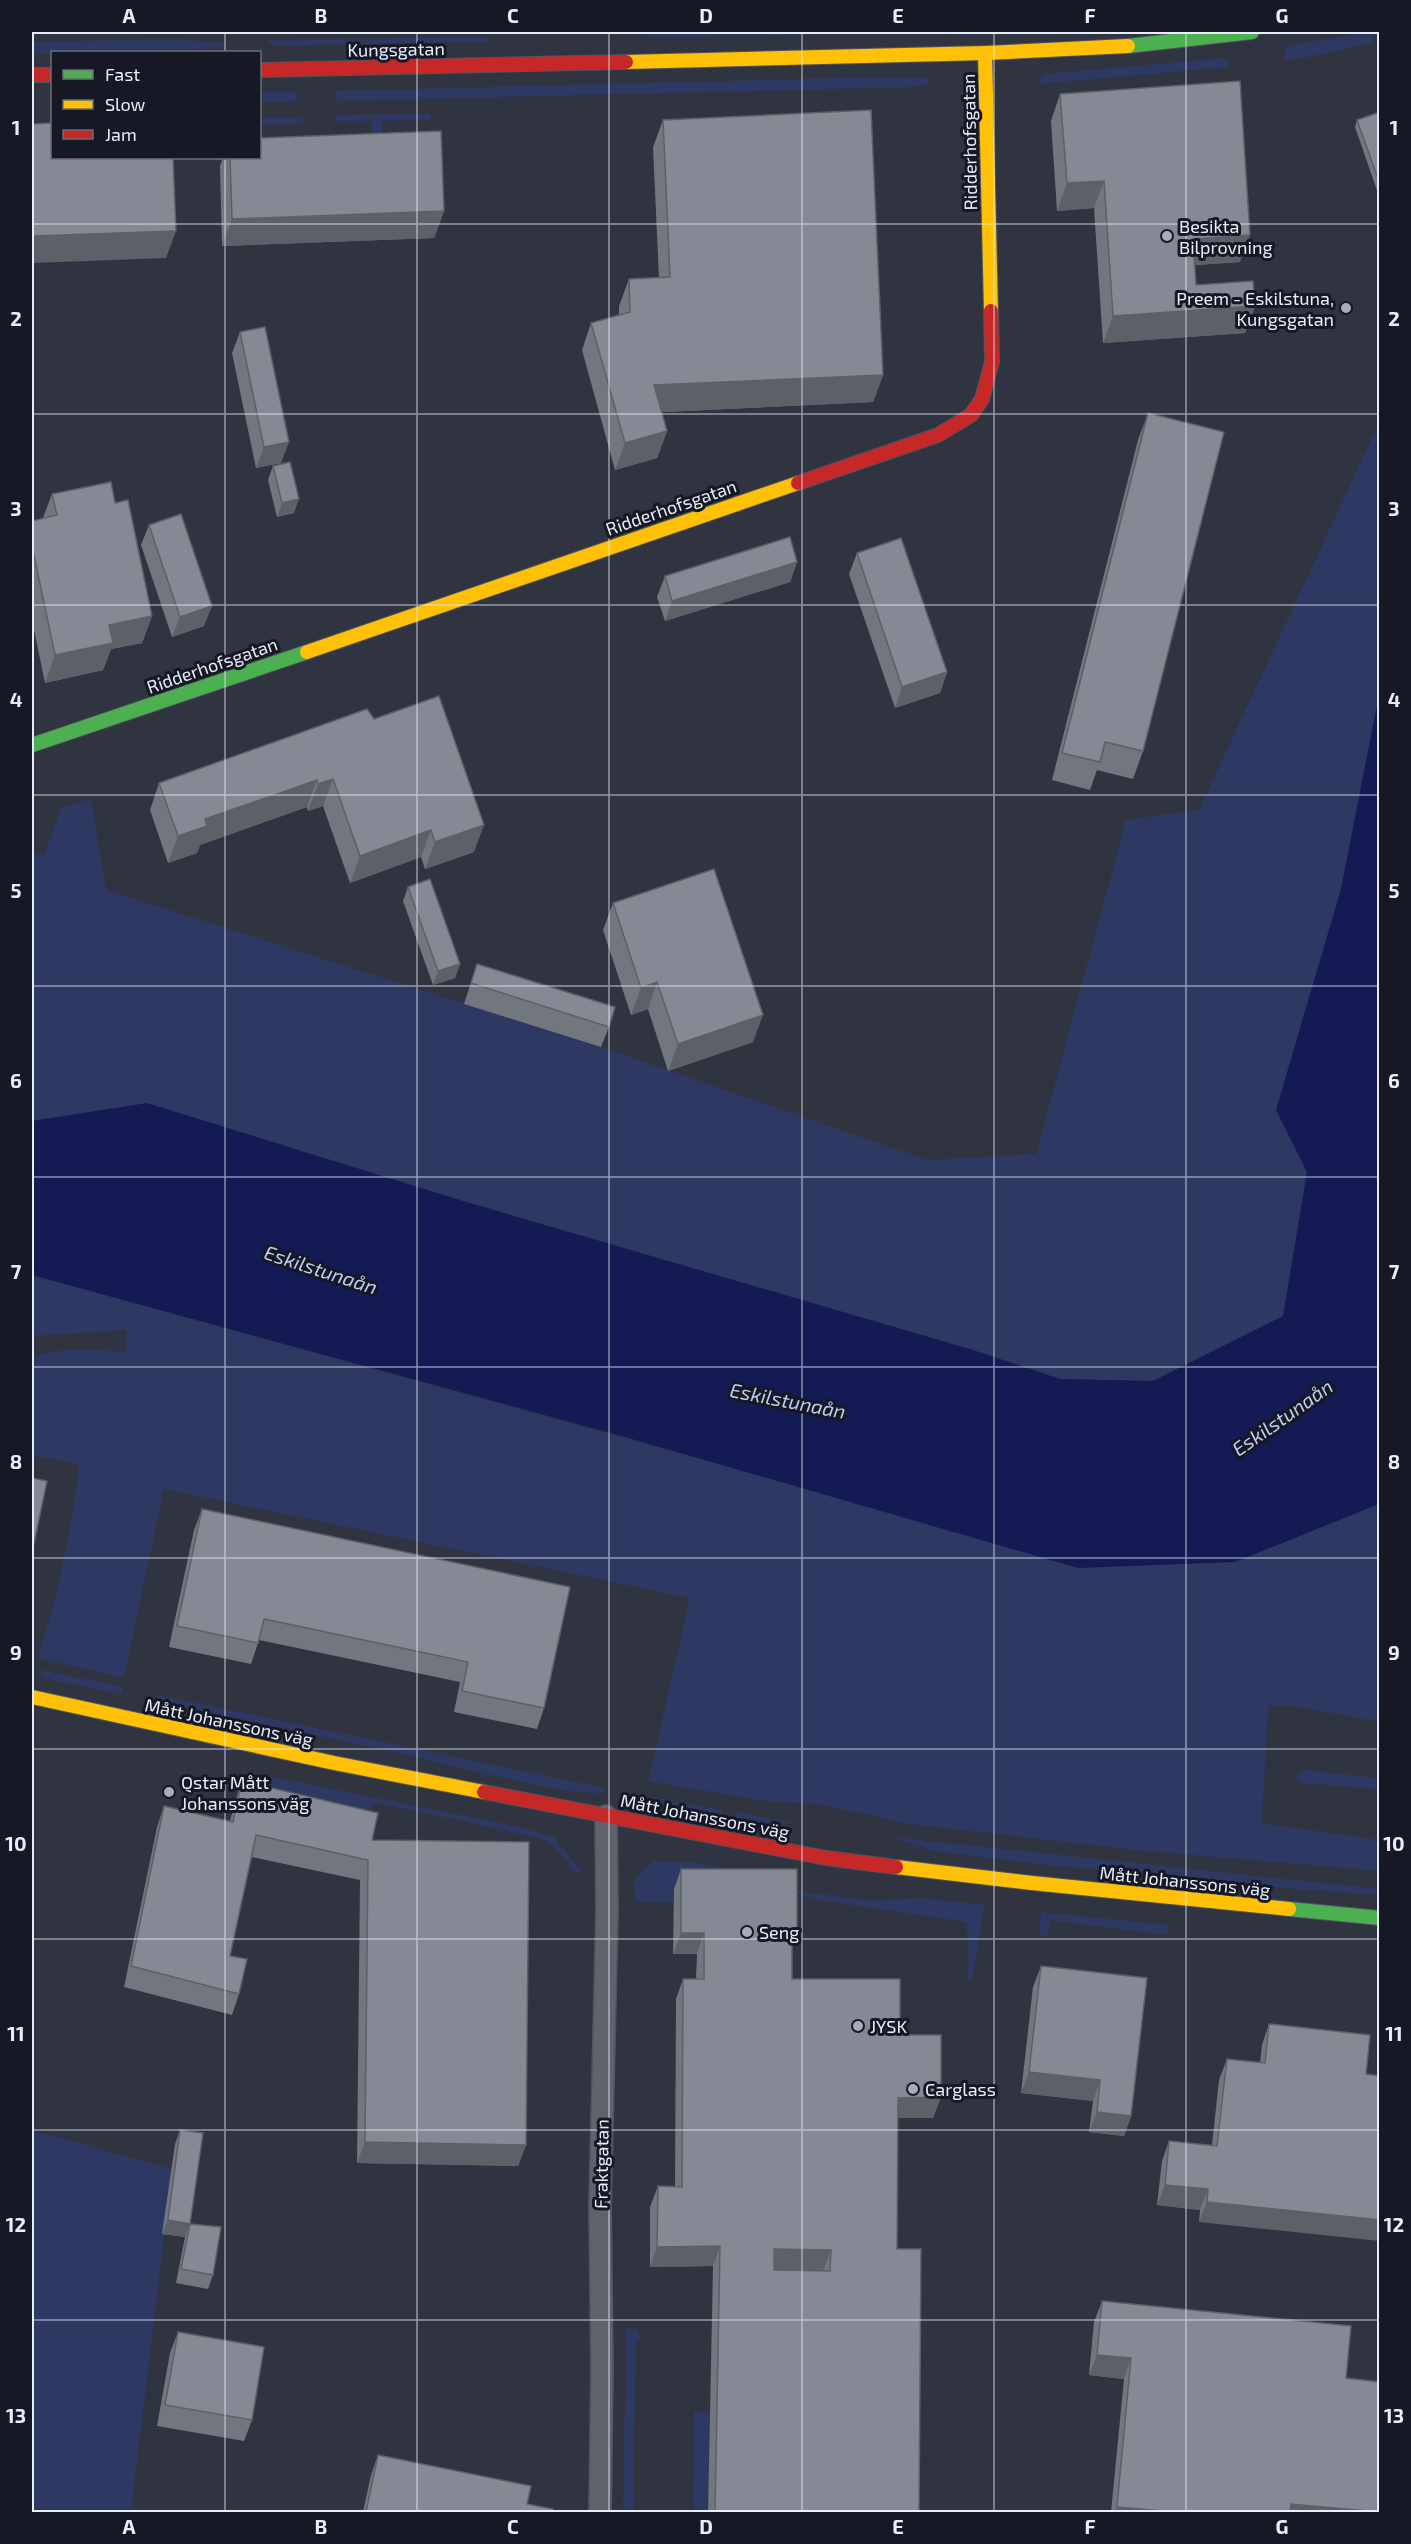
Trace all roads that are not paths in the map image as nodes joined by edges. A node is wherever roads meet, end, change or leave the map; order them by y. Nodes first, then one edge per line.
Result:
1 (1252, 32) edge
2 (985, 53) junction
3 (261, 70) edge
4 (32, 75) edge
5 (51, 75) edge
6 (32, 745) edge
7 (32, 1697) edge
8 (606, 1816) junction
9 (1380, 1918) edge
10 (600, 2512) edge

1 - 2 street, Kungsgatan
2 - 3 street, Kungsgatan
2 - 6 street, Ridderhofsgatan
4 - 5 street
7 - 8 street, Mått Johanssons väg
8 - 9 street, Mått Johanssons väg
8 - 10 street, Fraktgatan

